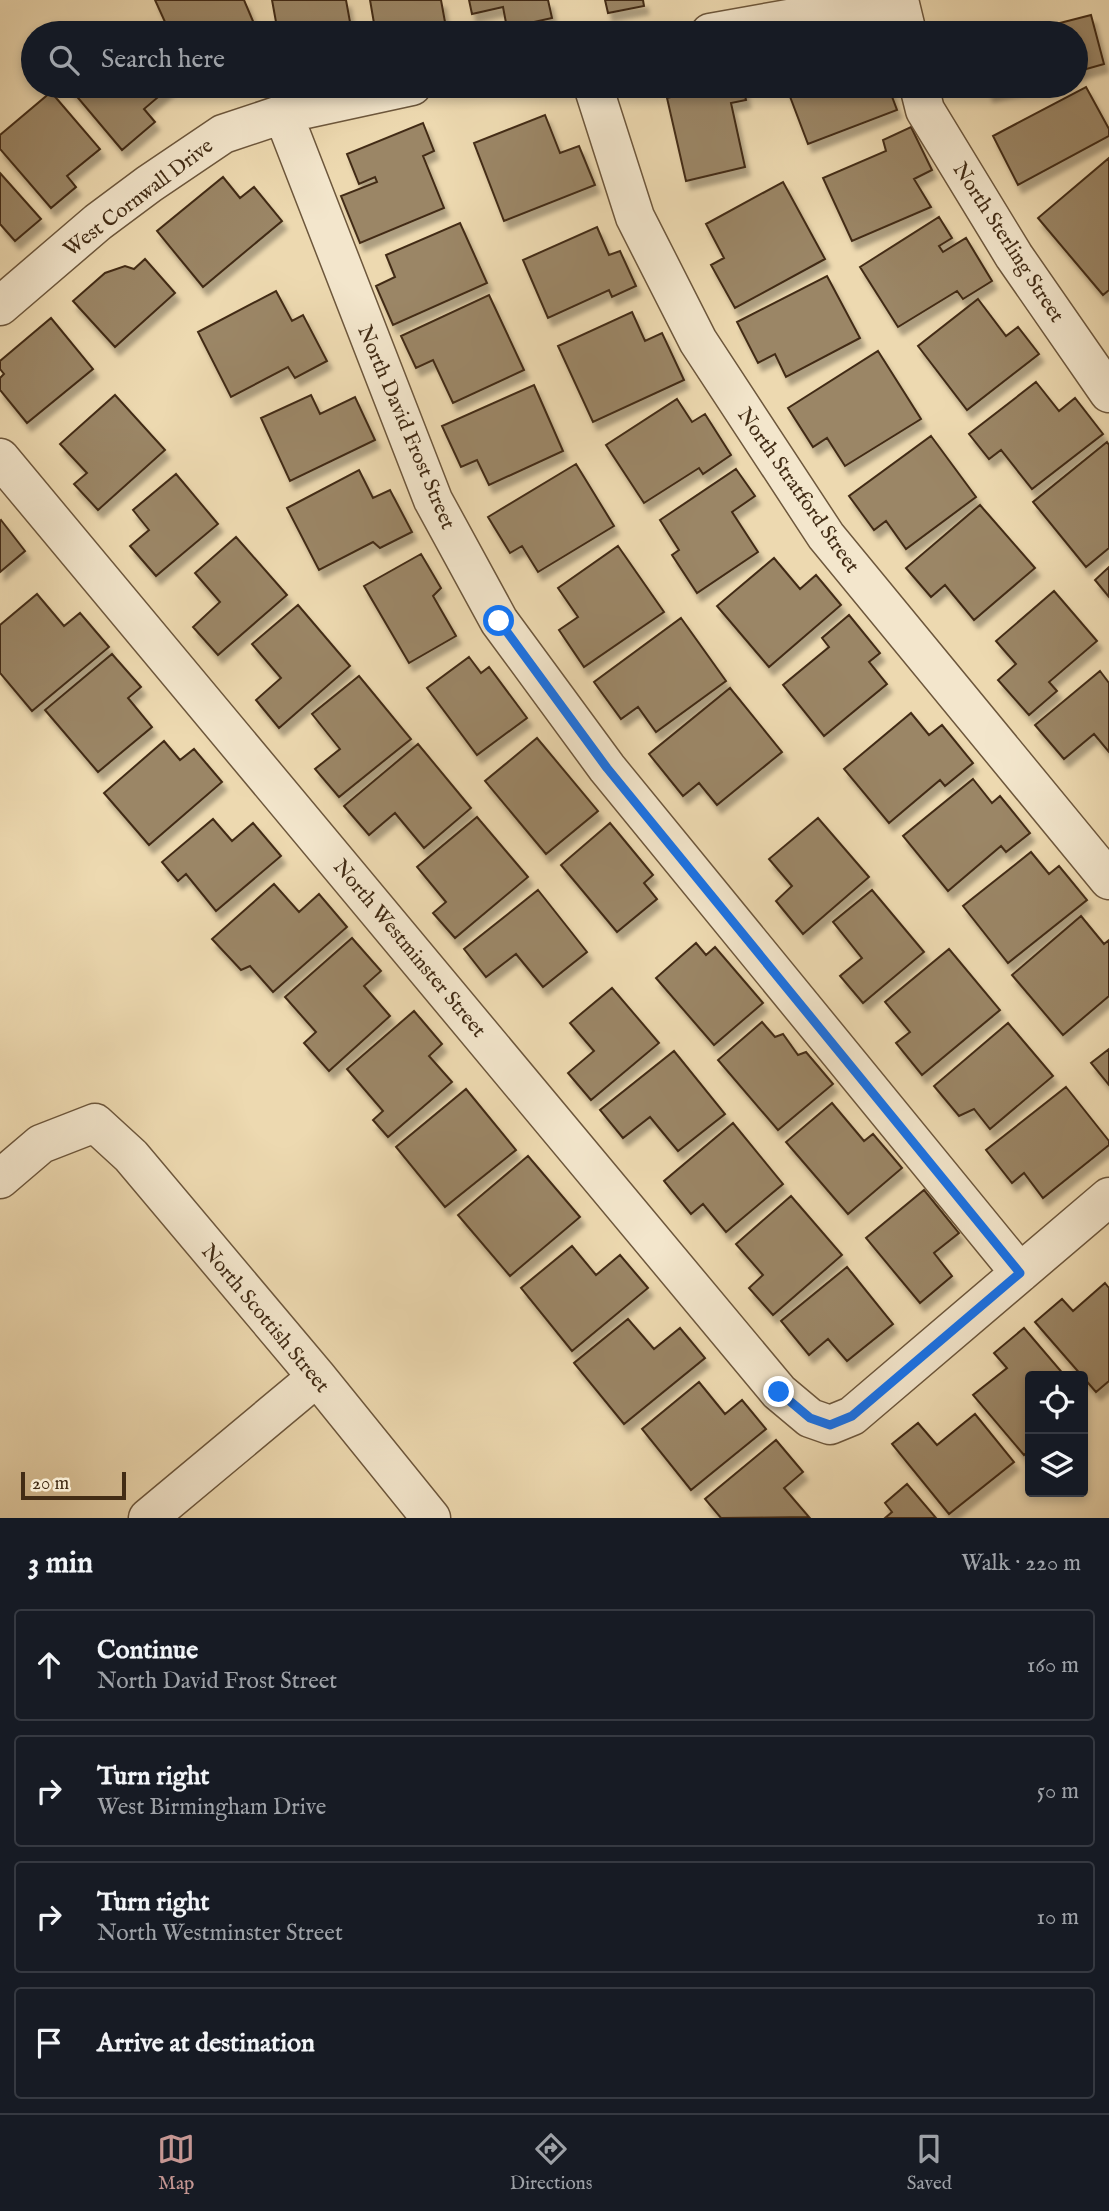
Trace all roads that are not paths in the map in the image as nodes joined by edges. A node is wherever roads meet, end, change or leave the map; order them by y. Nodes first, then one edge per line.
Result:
1 (896, 0) edge
2 (778, 21) edge
3 (903, 21) edge
4 (357, 98) edge
5 (597, 98) edge
6 (922, 98) edge
7 (283, 114) junction
8 (0, 306) edge
9 (1109, 393) edge
10 (0, 458) edge
11 (1109, 880) edge
12 (0, 1179) edge
13 (1109, 1198) edge
14 (1020, 1273) junction
15 (317, 1377) junction
16 (148, 1518) edge
17 (431, 1518) edge

1 - 2 street
1 - 3 street
4 - 7 street, West Cornwall Drive
5 - 11 street, North Stratford Street
6 - 9 street, North Sterling Street
7 - 8 street, West Cornwall Drive
7 - 14 street, North David Frost Street
10 - 14 street, North Westminster Street
12 - 15 street, North Scottish Street
13 - 14 street
15 - 16 street
15 - 17 street, North Scottish Street

